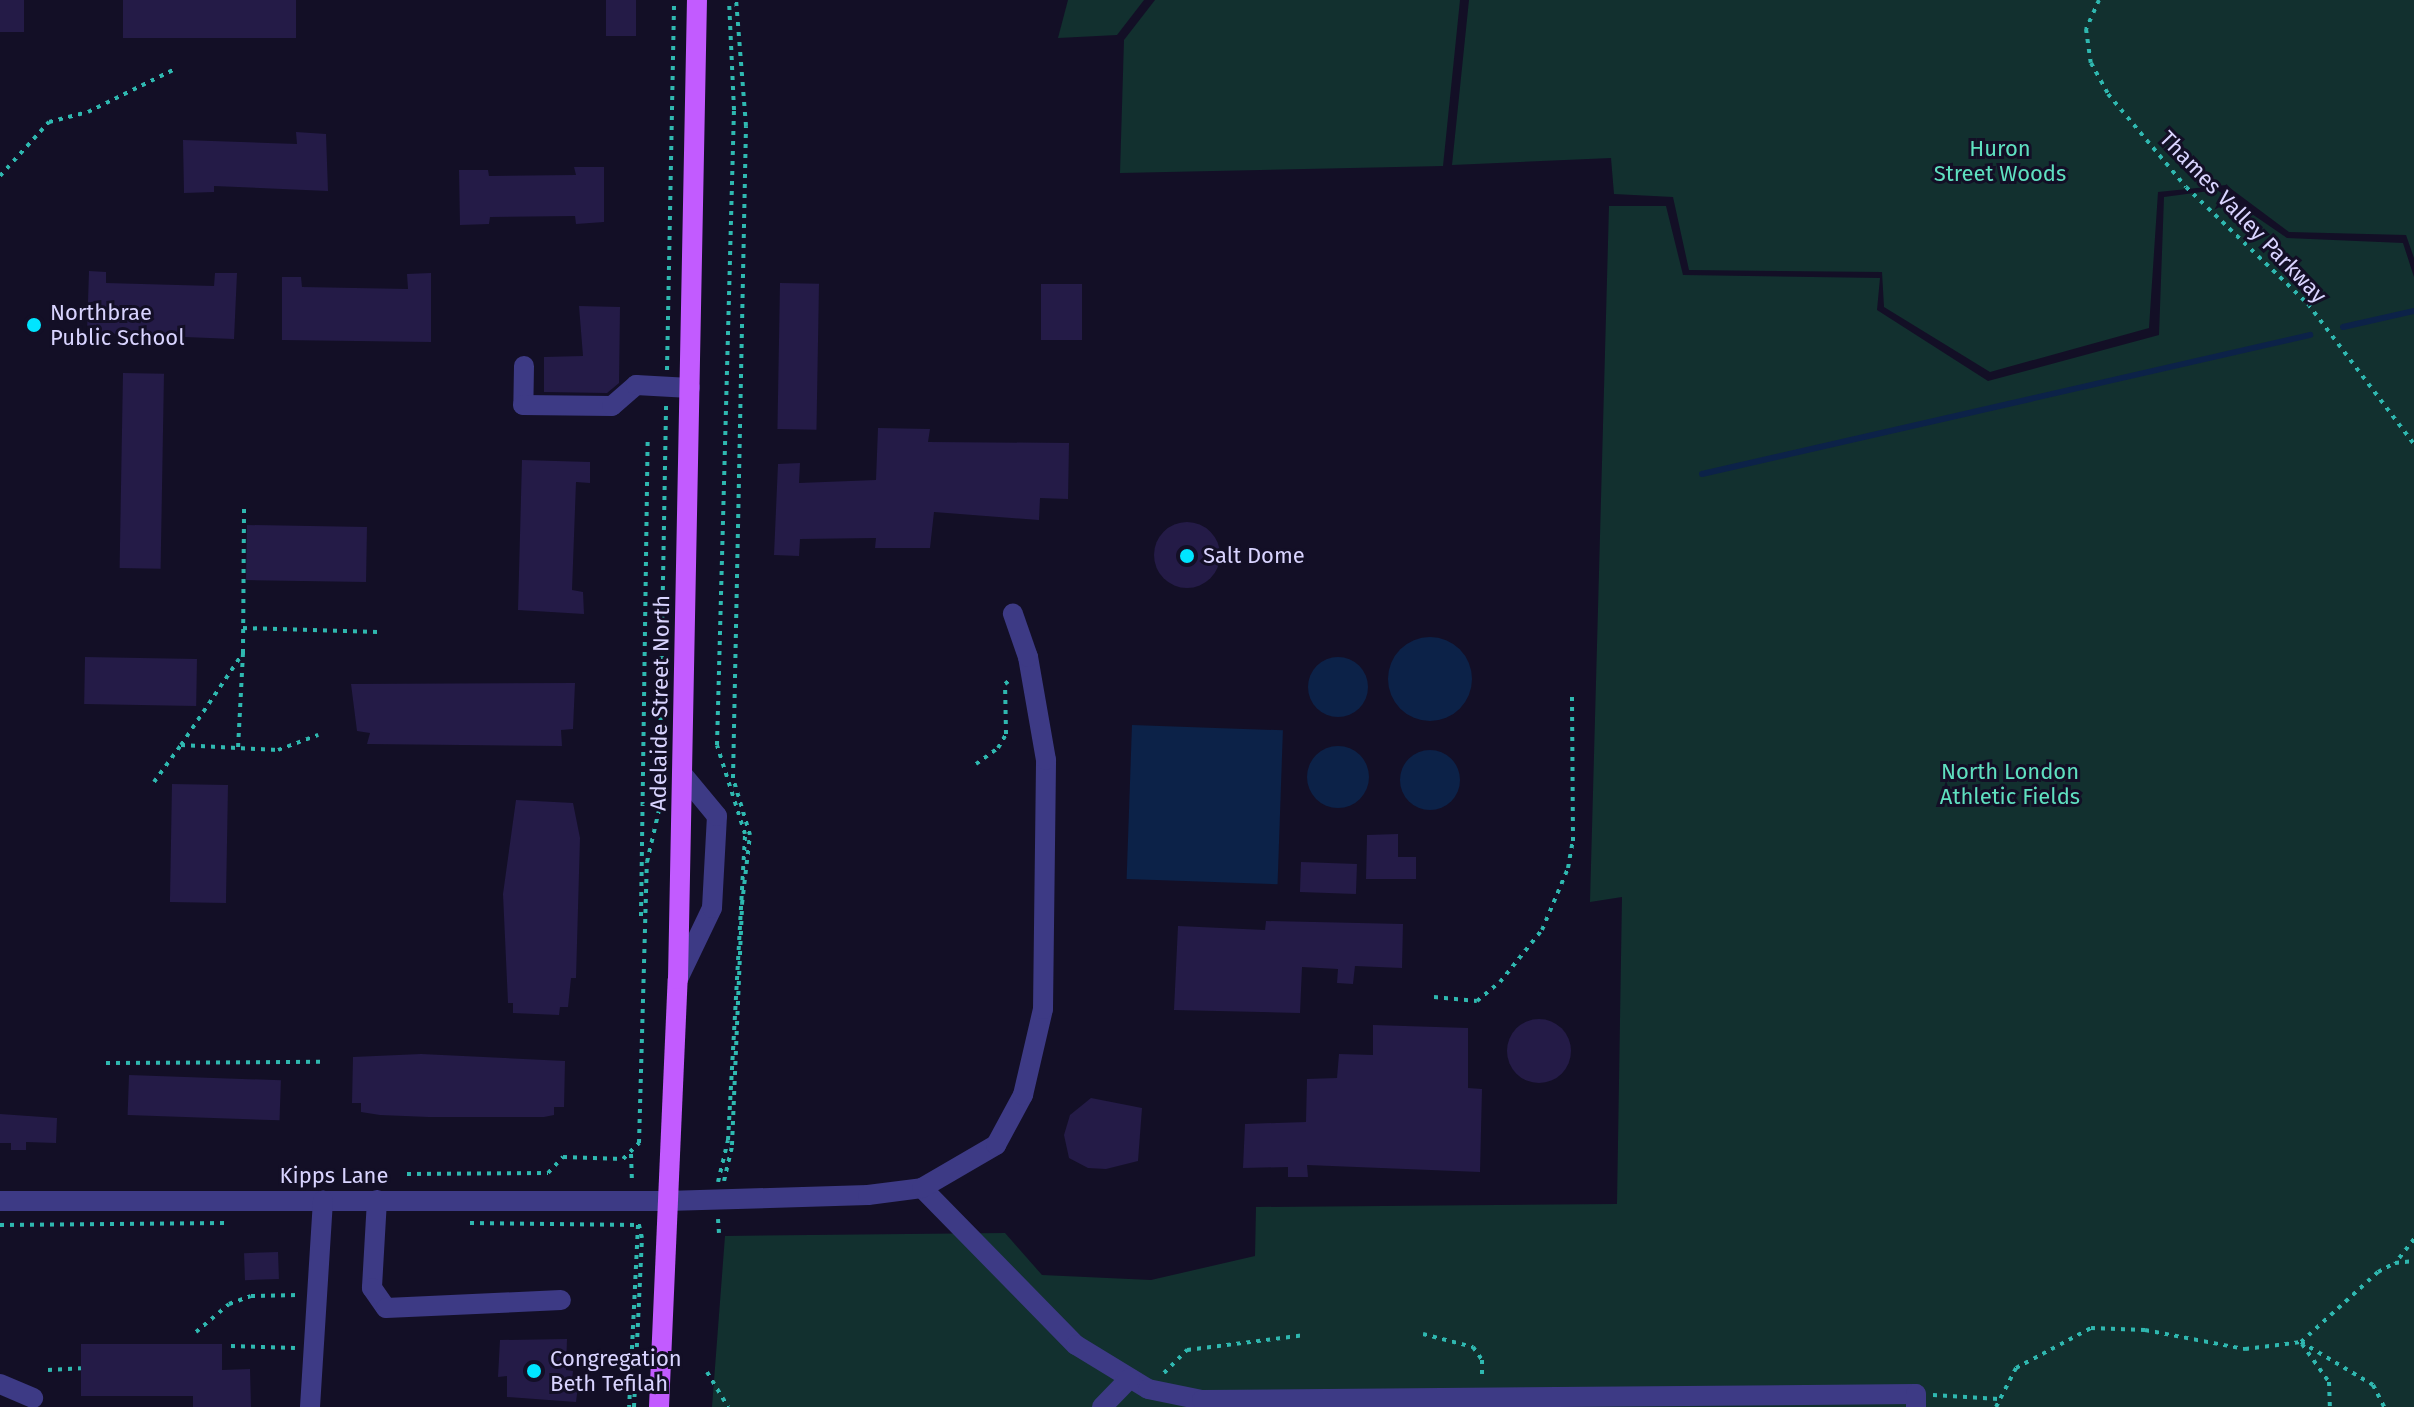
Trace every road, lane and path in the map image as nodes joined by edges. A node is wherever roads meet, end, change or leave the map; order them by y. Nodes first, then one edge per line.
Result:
1 (674, 0) edge
2 (697, 0) edge
3 (729, 0) edge
4 (736, 0) edge
5 (2099, 0) edge
6 (177, 68) dead end
7 (0, 176) edge
8 (524, 366) dead end
9 (667, 387) junction
10 (690, 388) junction
11 (648, 442) dead end
12 (2414, 444) edge
13 (244, 503) dead end
14 (1013, 614) dead end
15 (243, 628) junction
16 (378, 632) dead end
17 (243, 653) junction
18 (1030, 665) junction
19 (1572, 694) dead end
20 (318, 735) dead end
21 (181, 745) junction
22 (238, 748) junction
23 (976, 764) dead end
24 (683, 775) junction
25 (154, 782) dead end
26 (640, 971) junction
27 (678, 979) junction
28 (1434, 997) dead end
29 (321, 1062) dead end
30 (106, 1063) dead end
31 (639, 1143) junction
32 (407, 1174) dead end
33 (922, 1188) junction
34 (719, 1198) junction
35 (323, 1200) junction
36 (377, 1200) junction
37 (0, 1201) edge
38 (635, 1201) junction
39 (667, 1201) junction
40 (2414, 1239) edge
41 (2414, 1261) edge
42 (2395, 1263) junction
43 (316, 1296) junction
44 (561, 1300) dead end
45 (196, 1332) dead end
46 (1423, 1334) dead end
47 (1305, 1335) dead end
48 (2301, 1342) junction
49 (231, 1346) dead end
50 (313, 1348) junction
51 (81, 1368) dead end
52 (48, 1370) dead end
53 (707, 1372) dead end
54 (1130, 1378) junction
55 (0, 1384) edge
56 (1148, 1389) junction
57 (33, 1398) dead end
58 (1483, 1398) junction
59 (1999, 1399) junction
60 (1916, 1400) edge
61 (1805, 1401) edge
62 (310, 1407) edge
63 (634, 1407) edge
64 (659, 1407) edge
65 (728, 1407) edge
66 (1102, 1407) edge
67 (1996, 1407) edge
68 (2330, 1407) edge
69 (2384, 1407) edge

1 - 9 path
2 - 10 main road, Adelaide Street North
3 - 34 path
4 - 34 path
5 - 12 path, Thames Valley Parkway
6 - 7 path
8 - 9 street
9 - 10 street
9 - 26 path
10 - 24 main road, Adelaide Street North
11 - 26 path
13 - 15 path
14 - 18 street
15 - 16 path
15 - 17 path
17 - 21 path
17 - 22 path
18 - 23 path
18 - 33 street
19 - 28 path
20 - 22 path
21 - 22 path
21 - 25 path
24 - 27 main road, Adelaide Street North
24 - 27 street
26 - 31 path
27 - 39 main road, Adelaide Street North
29 - 30 path
31 - 32 path
31 - 38 path
33 - 34 street, Kipps Lane
33 - 54 street
34 - 39 street, Kipps Lane
35 - 36 street, Kipps Lane
35 - 37 street, Kipps Lane
35 - 43 street
36 - 38 street, Kipps Lane
36 - 44 street
38 - 39 street, Kipps Lane
38 - 63 path
39 - 64 main road, Adelaide Street North
40 - 42 path
41 - 42 path
42 - 48 path
43 - 45 path
43 - 50 street
46 - 58 path
47 - 56 path
48 - 59 path
48 - 68 path
48 - 69 path
49 - 50 path
50 - 62 street
51 - 52 path
53 - 65 path
54 - 56 street
54 - 66 street
55 - 57 street
56 - 58 street
58 - 61 street
59 - 60 path
59 - 67 path
60 - 61 street

